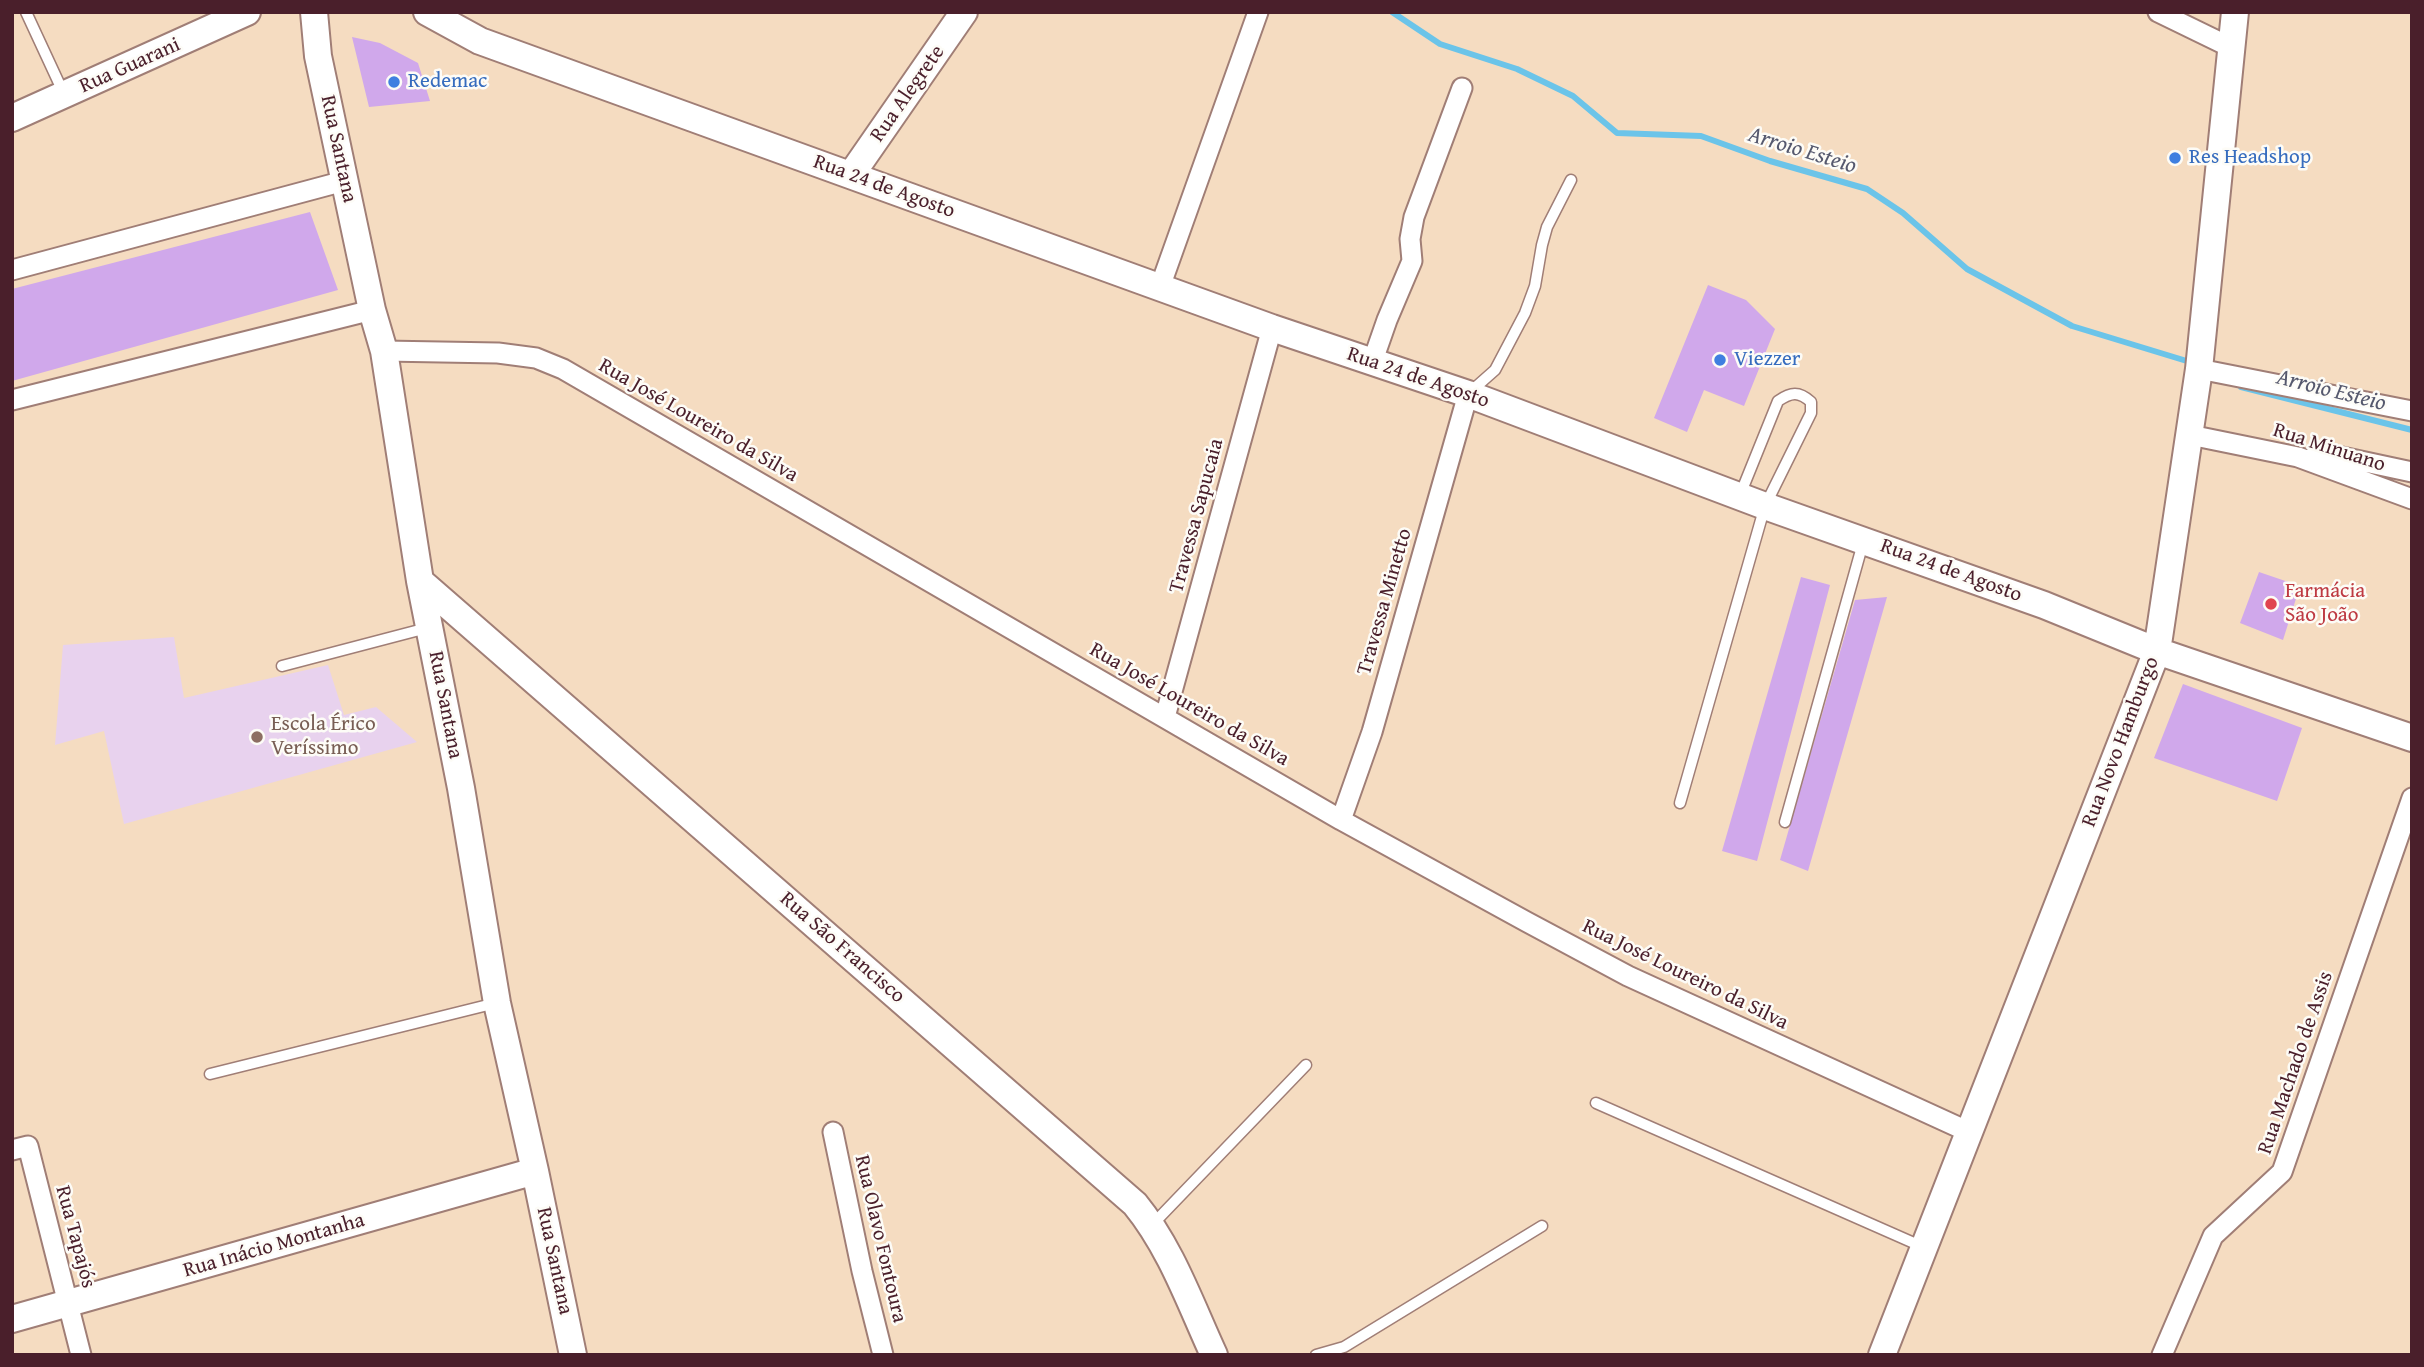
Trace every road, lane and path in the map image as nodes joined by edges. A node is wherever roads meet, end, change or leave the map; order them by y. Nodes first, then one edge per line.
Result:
1 (26, 12) edge
2 (247, 12) edge
3 (314, 12) edge
4 (329, 12) edge
5 (427, 12) edge
6 (964, 12) edge
7 (1258, 12) edge
8 (2158, 12) edge
9 (2235, 12) edge
10 (2232, 48) junction
11 (318, 56) junction
12 (1462, 88) dead end
13 (65, 95) junction
14 (12, 118) edge
15 (851, 175) junction
16 (1571, 180) dead end
17 (344, 181) junction
18 (12, 270) edge
19 (1160, 287) junction
20 (372, 310) junction
21 (1272, 328) junction
22 (384, 351) junction
23 (1372, 362) junction
24 (2199, 369) junction
25 (1468, 394) junction
26 (12, 400) edge
27 (2412, 411) edge
28 (2190, 435) junction
29 (2298, 457) junction
30 (2412, 472) edge
31 (1740, 495) junction
32 (2412, 499) edge
33 (1765, 506) junction
34 (1864, 540) junction
35 (420, 581) junction
36 (429, 628) junction
37 (2157, 651) junction
38 (282, 666) dead end
39 (1166, 717) junction
40 (2412, 737) edge
41 (2412, 797) edge
42 (1680, 803) dead end
43 (1341, 820) junction
44 (1785, 822) dead end
45 (497, 1003) junction
46 (1306, 1065) dead end
47 (210, 1074) dead end
48 (1596, 1102) dead end
49 (833, 1132) dead end
50 (1969, 1132) junction
51 (12, 1150) edge
52 (535, 1171) junction
53 (1152, 1225) junction
54 (1542, 1226) dead end
55 (1923, 1248) junction
56 (69, 1304) junction
57 (12, 1319) edge
58 (81, 1355) edge
59 (573, 1355) edge
60 (883, 1355) edge
61 (1213, 1355) edge
62 (1316, 1355) edge
63 (1882, 1355) edge
64 (2162, 1355) edge

1 - 13 lane
2 - 13 main road, Rua Guarani
3 - 11 main road, Rua Santana
4 - 11 main road, Rua Santana
5 - 15 main road, Rua 24 de Agosto
6 - 15 main road, Rua Alegrete
7 - 19 street
8 - 10 street
9 - 10 main road, Rua Novo Hamburgo
10 - 24 main road, Rua Novo Hamburgo
11 - 17 main road, Rua Santana
12 - 23 street
13 - 14 main road, Rua Guarani
15 - 19 main road, Rua 24 de Agosto
16 - 25 lane
17 - 18 street
17 - 20 main road, Rua Santana
19 - 21 main road, Rua 24 de Agosto
20 - 22 main road, Rua Santana
20 - 26 street
21 - 23 main road, Rua 24 de Agosto
21 - 39 street, Travessa Sapucaia
22 - 35 main road, Rua Santana
22 - 39 street, Rua José Loureiro da Silva
23 - 25 main road, Rua 24 de Agosto
24 - 27 street
24 - 28 main road, Rua Novo Hamburgo
25 - 31 main road, Rua 24 de Agosto
25 - 43 street, Travessa Minetto
28 - 29 street, Rua Minuano
28 - 37 main road, Rua Novo Hamburgo
29 - 30 street
29 - 32 street, Rua Minuano
31 - 33 main road, Rua 24 de Agosto
31 - 33 lane
33 - 34 main road, Rua 24 de Agosto
33 - 42 lane
34 - 37 main road, Rua 24 de Agosto
34 - 44 lane
35 - 36 main road, Rua Santana
35 - 53 main road, Rua São Francisco
36 - 38 lane
36 - 45 main road, Rua Santana
37 - 40 main road, Rua 24 de Agosto
37 - 50 main road, Rua Novo Hamburgo
39 - 43 street, Rua José Loureiro da Silva
41 - 64 street, Rua Machado de Assis
43 - 50 street, Rua José Loureiro da Silva
45 - 47 lane
45 - 52 main road, Rua Santana
46 - 53 lane
48 - 55 lane
49 - 60 street, Rua Olavo Fontoura
50 - 55 main road, Rua Novo Hamburgo
51 - 56 street, Rua Tapajós
52 - 56 main road, Rua Inácio Montanha
52 - 59 main road, Rua Santana
53 - 61 main road, Rua São Francisco
54 - 62 lane
55 - 63 main road, Rua Novo Hamburgo
56 - 57 main road, Rua Inácio Montanha
56 - 58 street, Rua Tapajós

